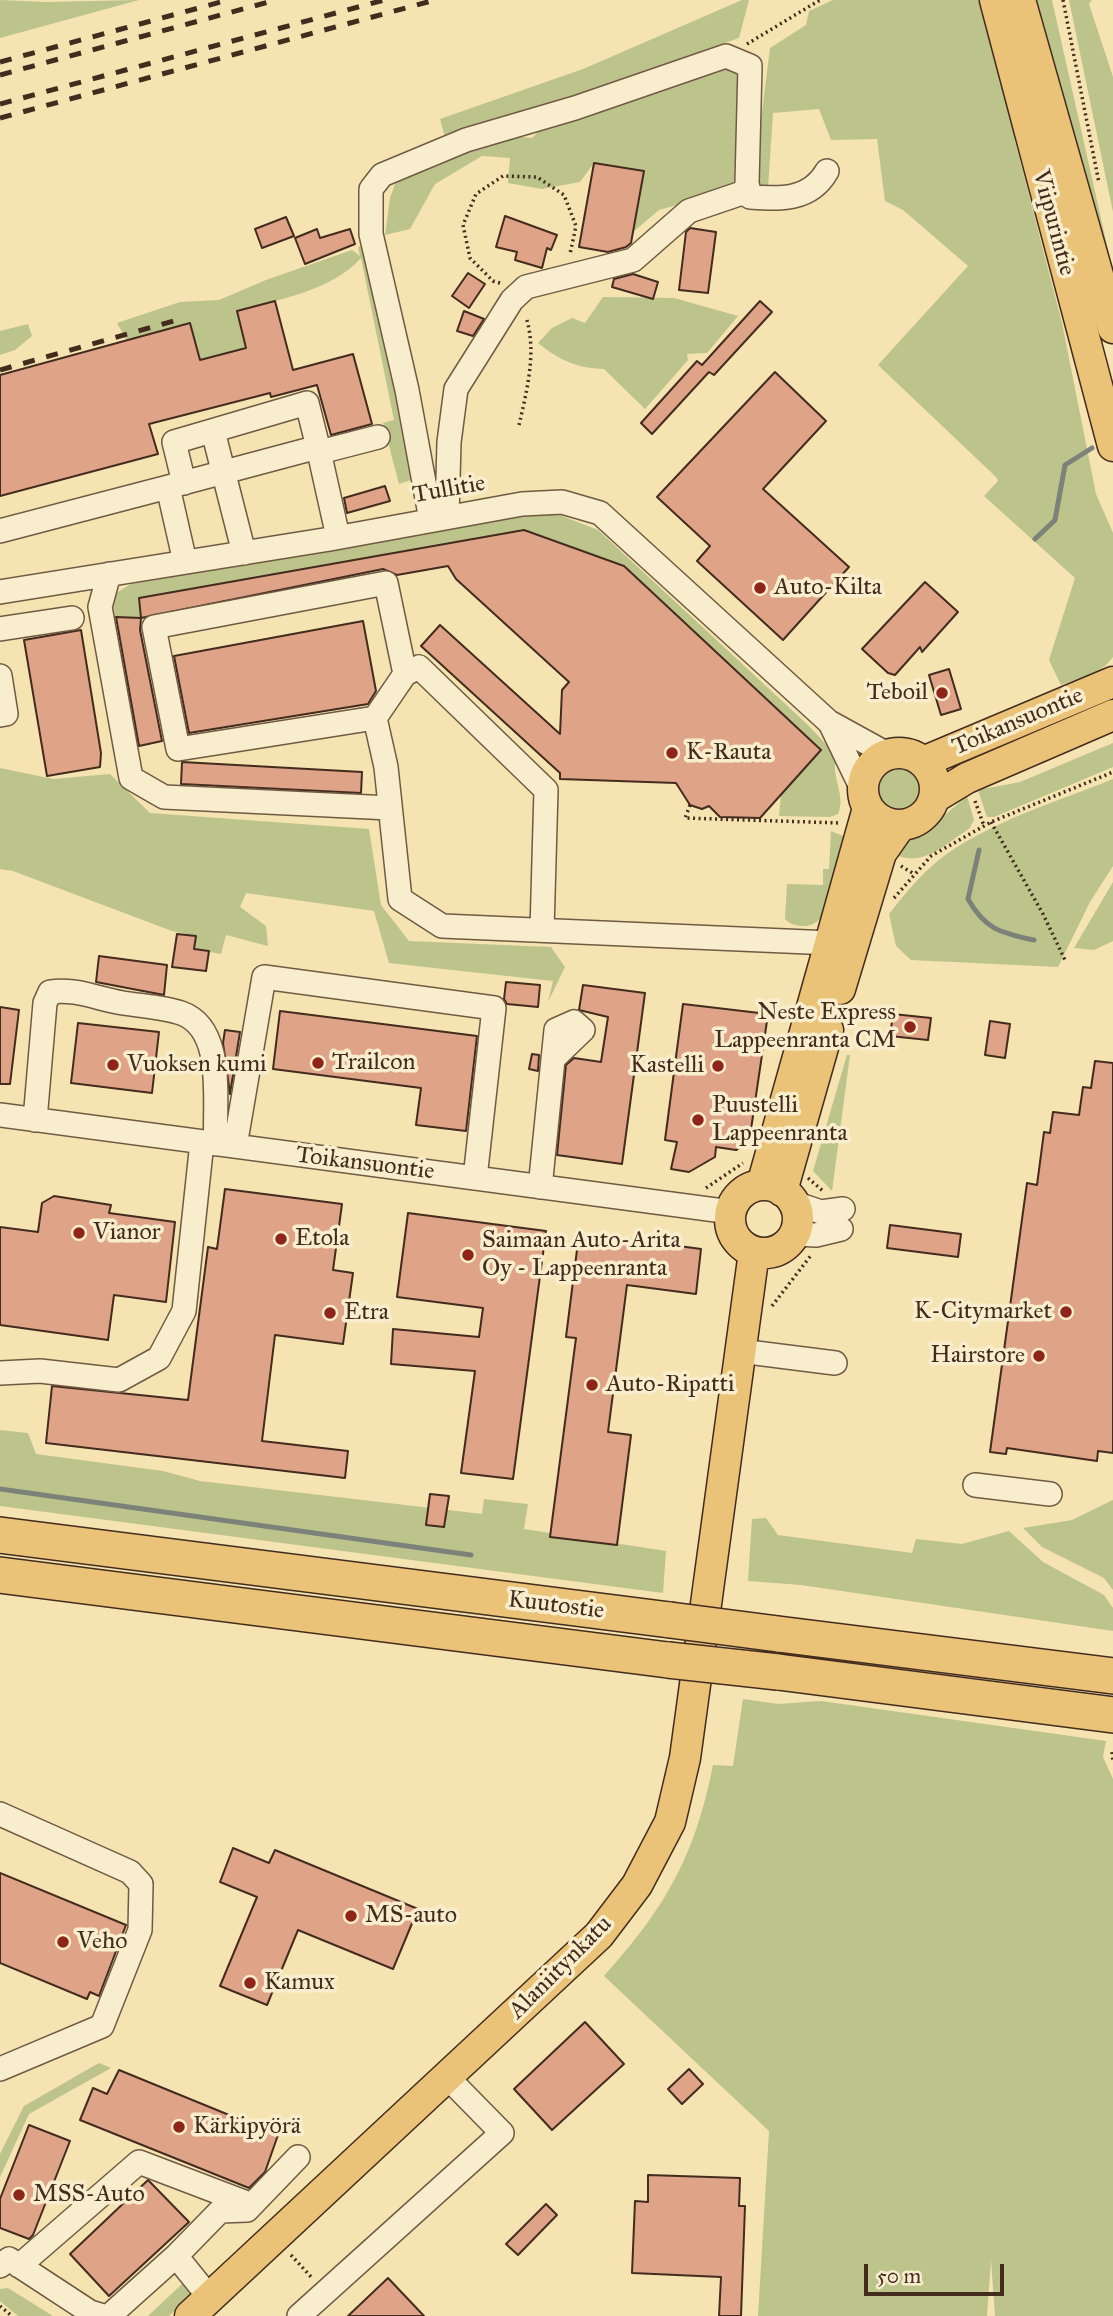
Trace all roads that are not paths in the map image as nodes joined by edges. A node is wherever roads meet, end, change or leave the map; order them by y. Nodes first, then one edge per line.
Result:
1 (995, 0) edge
2 (1020, 0) edge
3 (827, 170) dead end
4 (748, 191) junction
5 (1113, 328) edge
6 (213, 431) junction
7 (378, 437) dead end
8 (1112, 445) edge
9 (319, 449) junction
10 (224, 474) junction
11 (176, 485) junction
12 (439, 519) junction
13 (0, 531) edge
14 (338, 537) junction
15 (244, 553) junction
16 (185, 562) junction
17 (109, 574) junction
18 (0, 592) edge
19 (72, 618) dead end
20 (0, 629) edge
21 (1113, 673) edge
22 (405, 674) junction
23 (0, 676) edge
24 (1100, 687) edge
25 (0, 715) edge
26 (374, 718) junction
27 (1108, 719) edge
28 (829, 722) junction
29 (889, 755) junction
30 (923, 762) junction
31 (865, 799) junction
32 (934, 799) junction
33 (390, 808) junction
34 (900, 825) junction
35 (870, 845) junction
36 (542, 930) junction
37 (831, 943) junction
38 (553, 1059) dead end
39 (0, 1115) edge
40 (35, 1120) junction
41 (218, 1144) junction
42 (475, 1178) junction
43 (540, 1186) junction
44 (800, 1195) junction
45 (731, 1212) junction
46 (805, 1234) junction
47 (754, 1252) junction
48 (740, 1351) junction
49 (835, 1363) dead end
50 (0, 1374) edge
51 (975, 1485) dead end
52 (1050, 1494) dead end
53 (0, 1535) edge
54 (0, 1575) edge
55 (812, 1638) junction
56 (1113, 1662) edge
57 (794, 1674) junction
58 (1113, 1676) edge
59 (1113, 1714) edge
60 (1112, 1739) edge
61 (0, 1814) edge
62 (0, 2069) edge
63 (448, 2078) junction
64 (298, 2157) dead end
65 (252, 2205) junction
66 (176, 2256) junction
67 (10, 2266) edge
68 (200, 2307) edge
69 (103, 2316) edge
70 (109, 2316) edge
71 (299, 2316) edge

1 - 8 main road, Viipurintie
2 - 5 main road, Viipurintie
3 - 4 street
4 - 12 street
4 - 12 street
6 - 9 street
6 - 10 street
6 - 11 street
7 - 9 street
9 - 10 street
9 - 14 street
10 - 11 street
10 - 15 street
11 - 13 street
11 - 16 street
12 - 14 street, Tullitie
12 - 28 street, Tullitie
14 - 15 street, Tullitie
15 - 16 street, Tullitie
16 - 17 street, Tullitie
17 - 18 street, Tullitie
17 - 33 street
19 - 20 street
21 - 24 main road, Toikansuontie
22 - 26 street
22 - 26 street
22 - 36 street
23 - 25 street
24 - 30 main road, Toikansuontie
26 - 33 street
27 - 32 main road, Toikansuontie
28 - 29 street, Tullitie
28 - 31 street, Tullitie
29 - 30 main road
29 - 31 main road
30 - 32 main road
31 - 34 main road
31 - 35 main road
32 - 34 main road
33 - 36 street
34 - 35 main road
35 - 37 main road
35 - 44 main road
36 - 37 street
37 - 44 main road
38 - 43 street
39 - 40 street, Toikansuontie
40 - 41 street, Toikansuontie
40 - 41 street
41 - 42 street, Toikansuontie
41 - 42 street
41 - 50 street
42 - 43 street, Toikansuontie
43 - 45 street, Toikansuontie
44 - 45 main road
44 - 46 street
44 - 46 main road
45 - 47 main road
46 - 47 main road
47 - 48 main road, Alaniitynkatu
48 - 49 street
48 - 63 main road, Alaniitynkatu
51 - 52 street
53 - 55 highway, Kuutostie, bridge
54 - 57 highway, Kuutostie, bridge
55 - 56 highway
55 - 58 highway, Kuutostie
57 - 59 highway, Kuutostie
57 - 60 highway
61 - 62 street
63 - 68 main road, Alaniitynkatu
63 - 71 street
64 - 65 street
65 - 66 street
65 - 67 street
66 - 68 street
66 - 70 street
67 - 69 street

